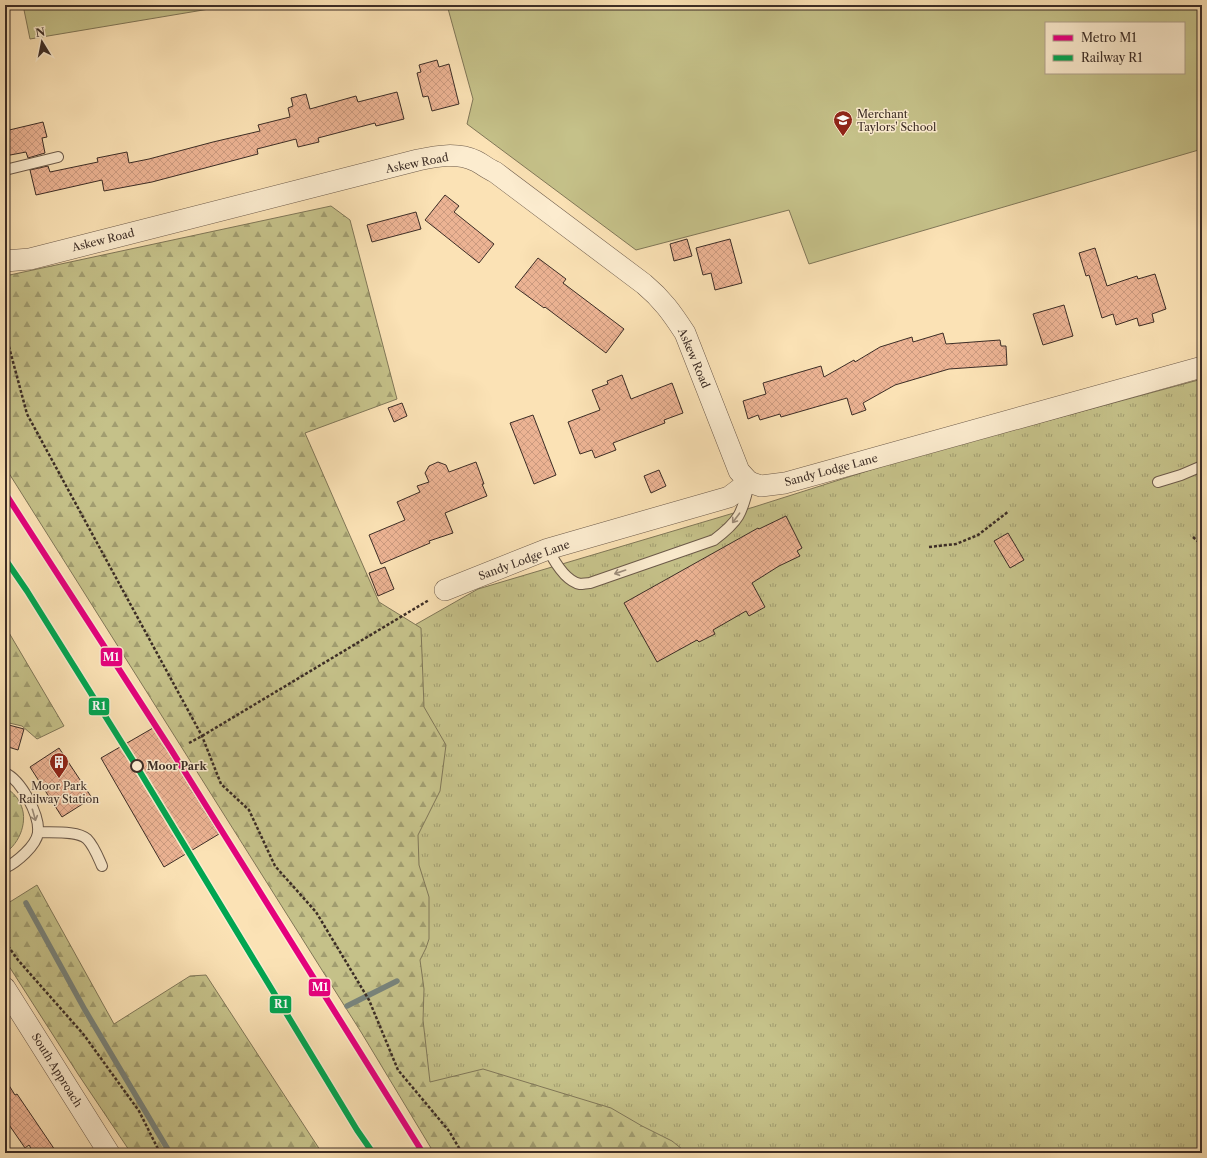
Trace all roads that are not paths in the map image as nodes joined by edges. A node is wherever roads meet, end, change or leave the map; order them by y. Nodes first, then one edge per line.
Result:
1 (58, 157) dead end
2 (5, 170) edge
3 (5, 261) edge
4 (1202, 367) edge
5 (1202, 466) edge
6 (749, 482) junction
7 (1158, 482) dead end
8 (548, 549) junction
9 (439, 594) road end
10 (5, 773) edge
11 (38, 832) junction
12 (102, 866) dead end
13 (5, 868) edge
14 (5, 988) edge
15 (110, 1153) edge

1 - 2 lane
3 - 6 street, Askew Road
4 - 6 street, Sandy Lodge Lane
5 - 7 lane
6 - 8 street, Sandy Lodge Lane
6 -> 8 lane
8 - 9 street, Sandy Lodge Lane
10 -> 11 lane
11 - 12 lane
11 - 13 lane
14 - 15 street, South Approach

